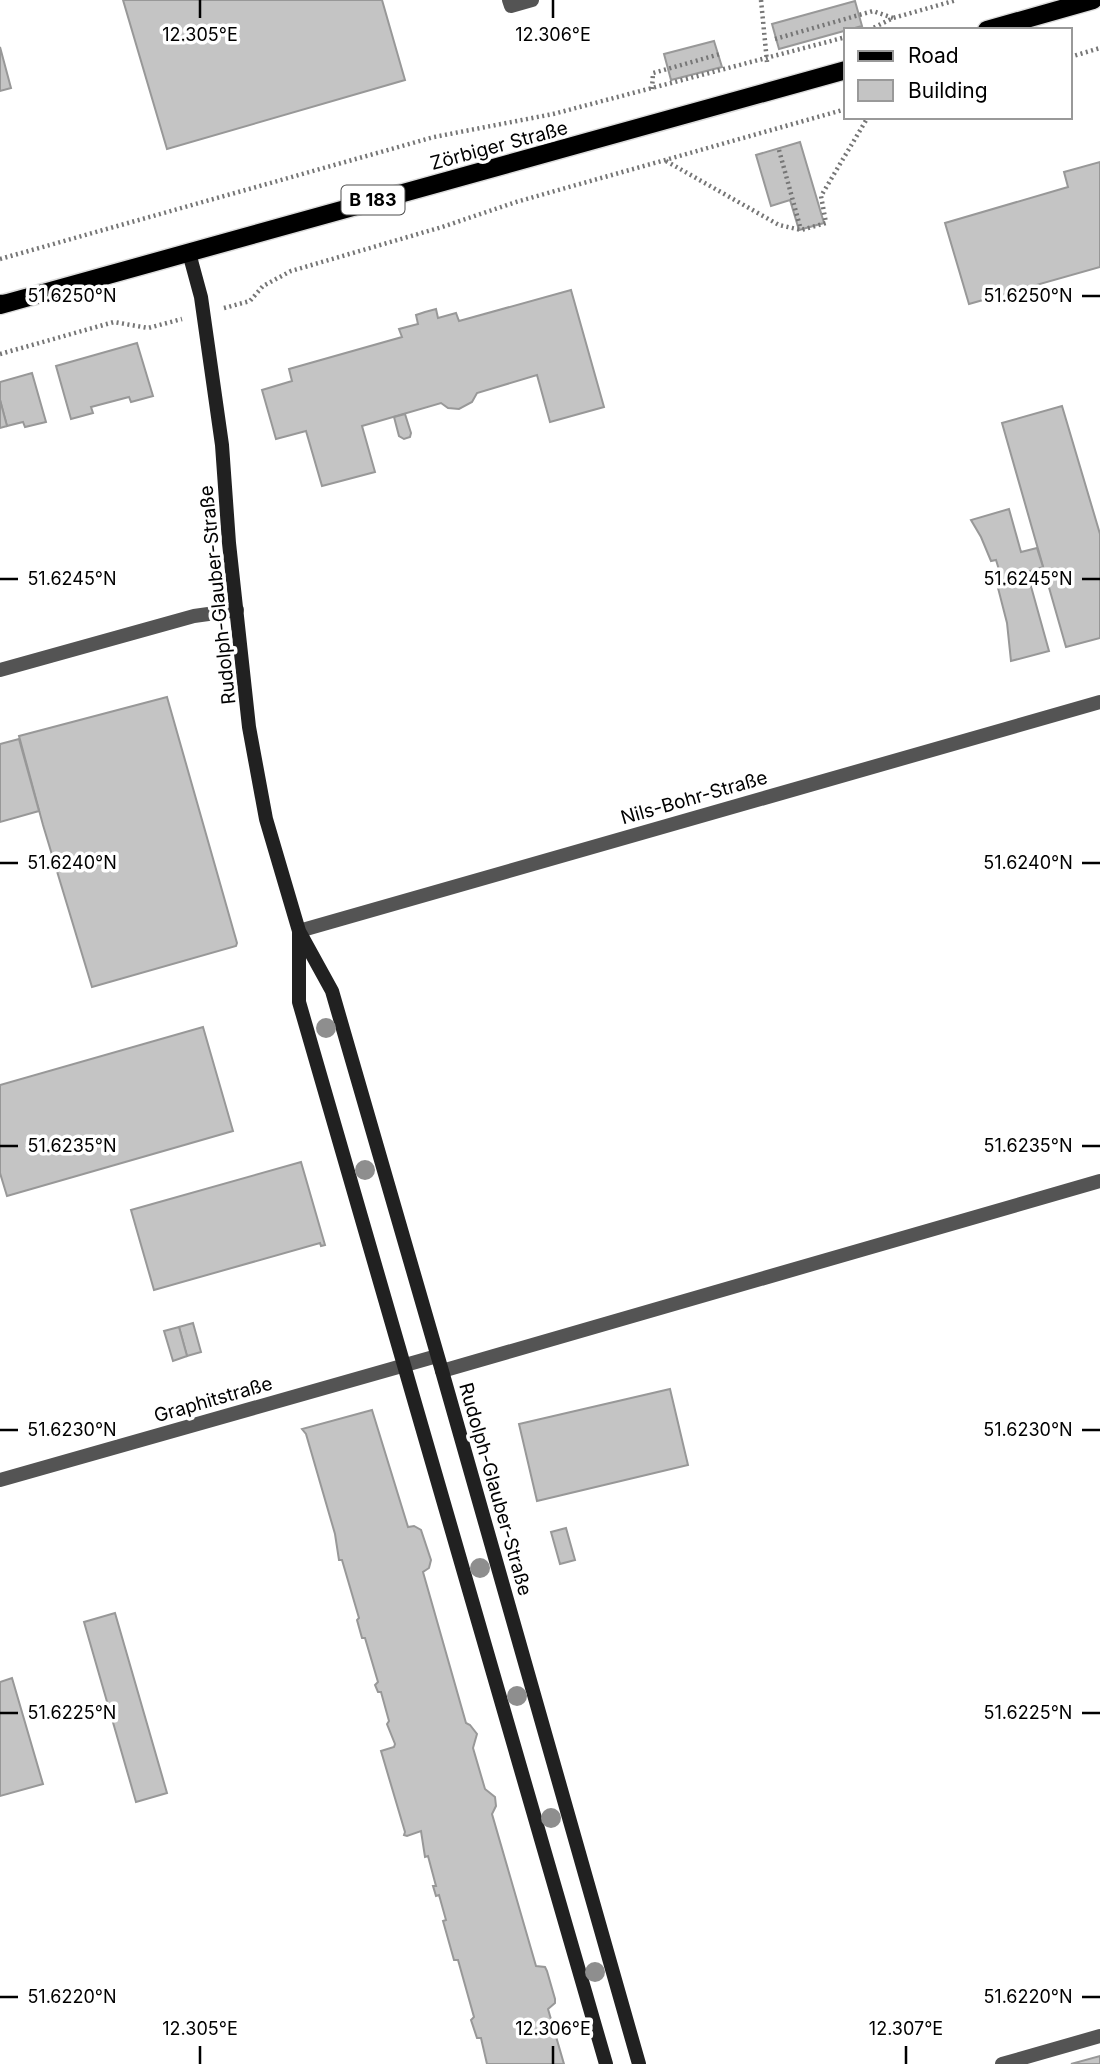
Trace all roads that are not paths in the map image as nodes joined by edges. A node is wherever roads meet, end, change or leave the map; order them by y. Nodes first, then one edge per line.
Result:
1 (509, 0) edge
2 (532, 0) edge
3 (1093, 0) edge
4 (1051, 6) edge
5 (992, 28) edge
6 (844, 71) edge
7 (189, 253) junction
8 (0, 305) edge
9 (237, 610) junction
10 (0, 670) edge
11 (1100, 702) edge
12 (299, 931) junction
13 (1100, 1181) edge
14 (438, 1356) junction
15 (404, 1365) junction
16 (442, 1371) junction
17 (0, 1480) edge
18 (1100, 2036) edge
19 (606, 2064) edge
20 (639, 2064) edge
21 (1002, 2064) edge

1 - 2 street
3 - 4 main road
4 - 5 main road
6 - 7 main road, Zörbiger Straße / B 183
7 - 8 main road, Zörbiger Straße / B 183
7 - 9 street, Rudolph-Glauber-Straße
9 - 10 street
9 - 12 street, Rudolph-Glauber-Straße
11 - 12 street, Nils-Bohr-Straße
12 - 14 street, Rudolph-Glauber-Straße
12 - 15 street, Rudolph-Glauber-Straße
13 - 16 street
14 - 15 street, Graphitstraße
14 - 16 street, Rudolph-Glauber-Straße
15 - 17 street, Graphitstraße
15 - 19 street, Rudolph-Glauber-Straße
16 - 20 street, Rudolph-Glauber-Straße
18 - 21 street

